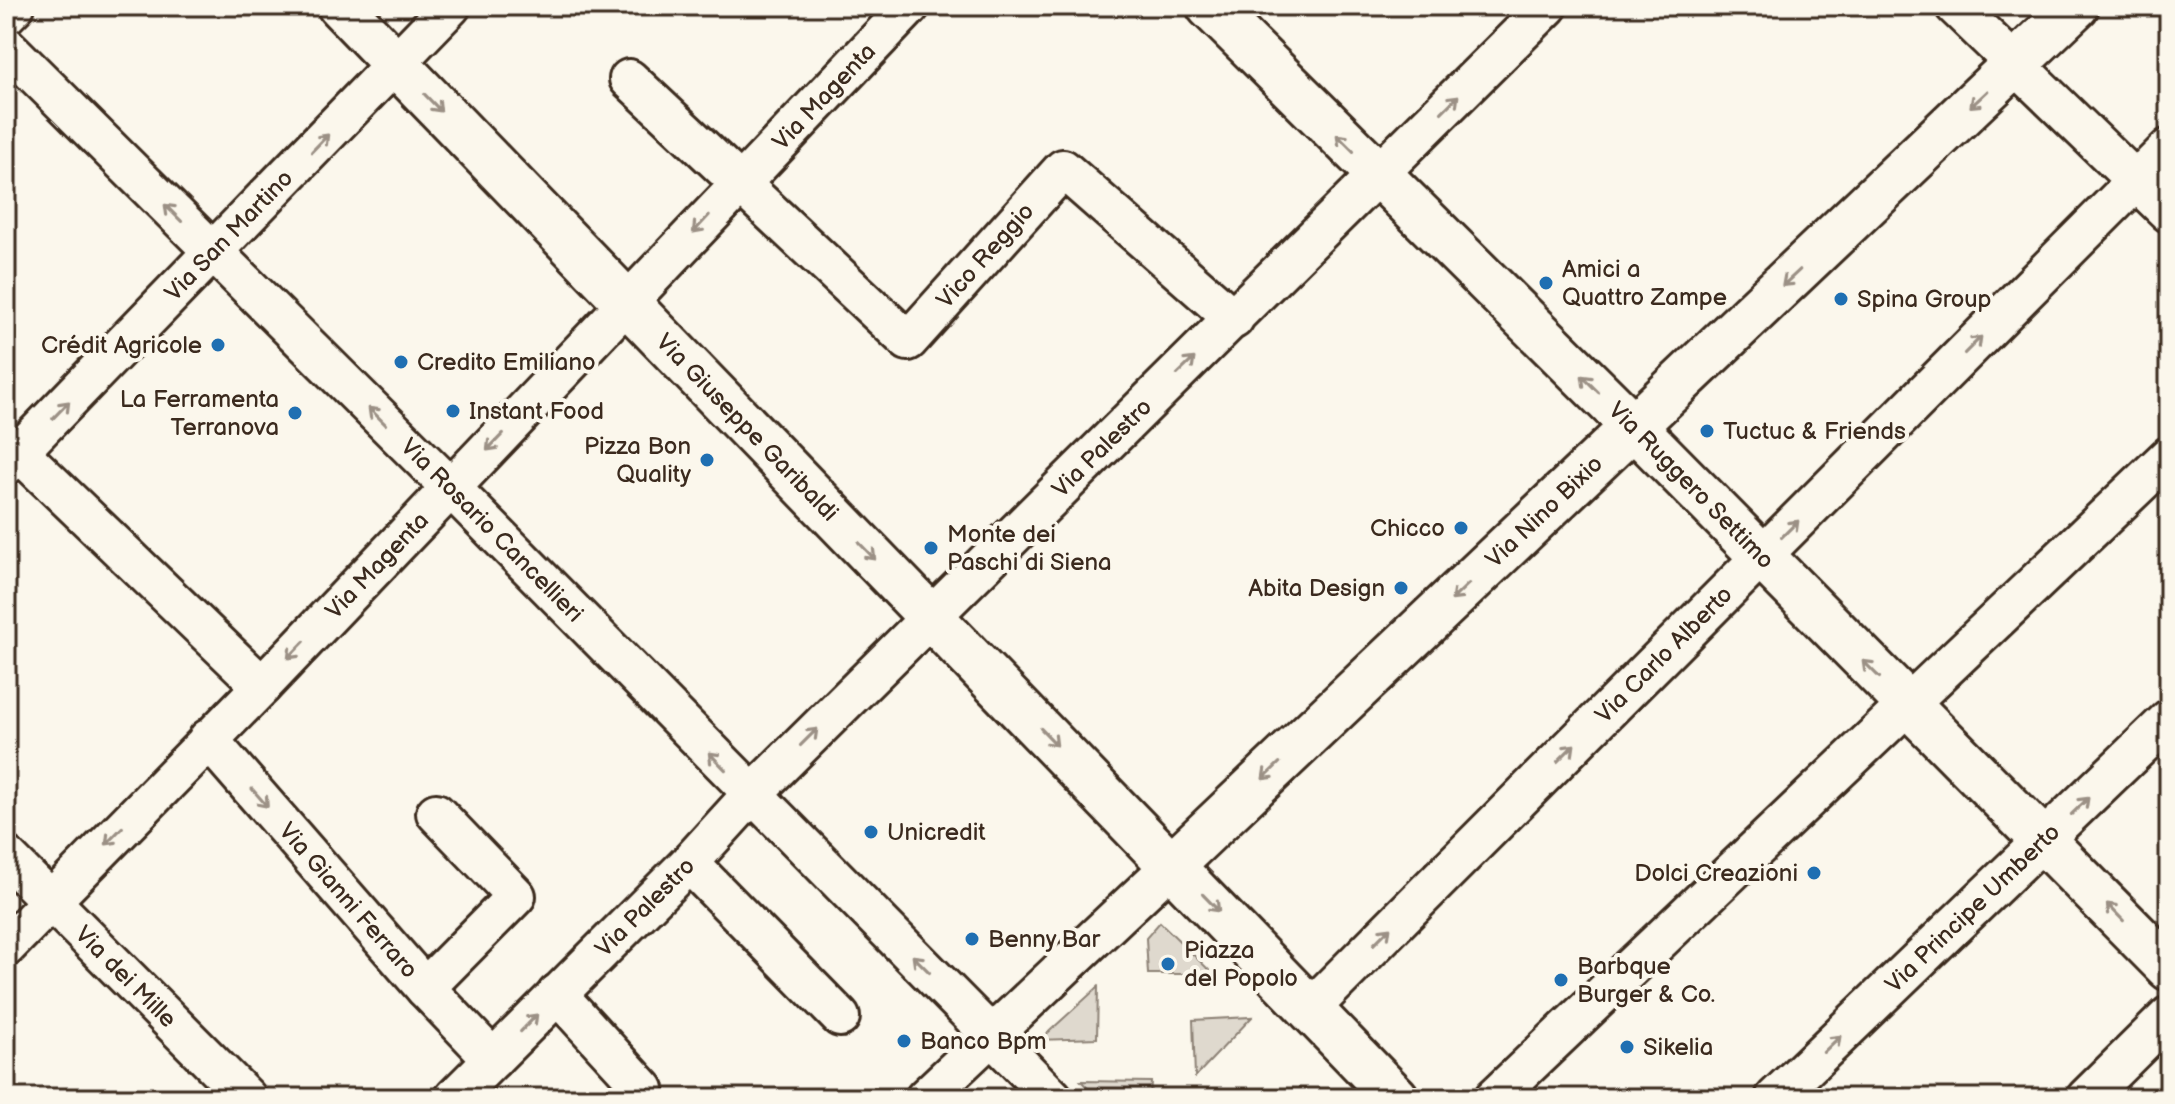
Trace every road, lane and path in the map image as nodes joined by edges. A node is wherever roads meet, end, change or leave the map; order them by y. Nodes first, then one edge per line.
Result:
1 (15, 6) edge
2 (340, 6) edge
3 (451, 6) edge
4 (910, 6) edge
5 (1209, 6) edge
6 (1548, 6) edge
7 (1955, 6) edge
8 (2076, 6) edge
9 (6, 15) edge
10 (6, 46) edge
11 (396, 64) junction
12 (2015, 66) junction
13 (629, 79) dead end
14 (2169, 148) edge
15 (1377, 175) junction
16 (741, 181) junction
17 (2136, 182) junction
18 (2169, 213) edge
19 (214, 254) junction
20 (627, 305) junction
21 (1234, 319) junction
22 (1634, 427) junction
23 (2169, 456) edge
24 (13, 459) edge
25 (451, 488) junction
26 (1761, 558) junction
27 (931, 617) junction
28 (262, 686) junction
29 (1905, 704) junction
30 (2169, 719) edge
31 (208, 739) junction
32 (751, 795) junction
33 (436, 813) dead end
34 (2046, 840) junction
35 (1172, 854) junction
36 (6, 856) edge
37 (689, 863) junction
38 (50, 902) junction
39 (6, 947) edge
40 (2169, 968) edge
41 (425, 988) junction
42 (557, 994) junction
43 (1319, 999) junction
44 (2169, 1016) edge
45 (840, 1017) dead end
46 (983, 1026) junction
47 (493, 1059) junction
48 (644, 1089) dead end
49 (247, 1098) edge
50 (454, 1098) edge
51 (925, 1098) edge
52 (1053, 1098) edge
53 (1396, 1098) edge
54 (1494, 1098) edge
55 (1775, 1098) edge
56 (2086, 1098) edge

1 - 9 street
2 - 11 main road, Via Giuseppe Garibaldi
3 - 11 street, Via San Martino
4 - 16 street, Via Magenta
15 -> 5 main road, Via Ruggero Settimo
15 -> 6 street, Via Palestro
7 - 12 street
8 - 12 main road, Via Nino Bixio
19 -> 10 street, Via Rosario Cancellieri
19 -> 11 street, Via San Martino
11 -> 20 main road, Via Giuseppe Garibaldi
12 - 17 street
12 -> 22 main road, Via Nino Bixio
13 - 16 street
14 - 17 street, Via Carlo Alberto
15 - 21 street, Via Palestro
22 -> 15 main road, Via Ruggero Settimo
16 -> 20 street, Via Magenta
16 - 21 street, Vico Reggio
17 - 18 street
26 -> 17 street, Via Carlo Alberto
24 -> 19 street, Via San Martino
25 -> 19 street, Via Rosario Cancellieri
20 -> 25 street, Via Magenta
20 -> 27 main road, Via Giuseppe Garibaldi
27 -> 21 street, Via Palestro
22 - 26 main road, Via Ruggero Settimo
22 -> 35 main road, Via Nino Bixio
23 - 29 street
24 - 28 street
25 -> 28 street, Via Magenta
32 -> 25 street, Via Rosario Cancellieri
29 -> 26 main road, Via Ruggero Settimo
43 -> 26 street, Via Carlo Alberto
32 -> 27 street, Via Palestro
27 -> 35 main road, Via Giuseppe Garibaldi
28 - 31 street, Via Magenta
29 - 34 main road, Via Ruggero Settimo
29 - 54 street
34 -> 30 street, Via Principe Umberto
31 -> 38 street, Via Magenta
31 -> 41 street, Via Gianni Ferraro
32 - 37 street, Via Palestro
46 -> 32 street, Via Rosario Cancellieri
33 - 41 street
40 -> 34 main road, Via Ruggero Settimo
55 -> 34 street, Via Principe Umberto
35 -> 43 main road, Via Giuseppe Garibaldi
35 - 46 street
36 - 38 street, Via dei Mille
37 - 42 street, Via Palestro
37 - 45 street
38 - 39 street, Via Magenta
38 - 49 street, Via dei Mille
41 - 47 street, Via Gianni Ferraro
47 -> 42 street, Via Palestro
42 - 48 street
43 - 53 main road, Via Giuseppe Garibaldi
44 - 56 street
46 - 51 street
46 - 52 street, Via Rosario Cancellieri
47 - 50 street, Via Palestro

